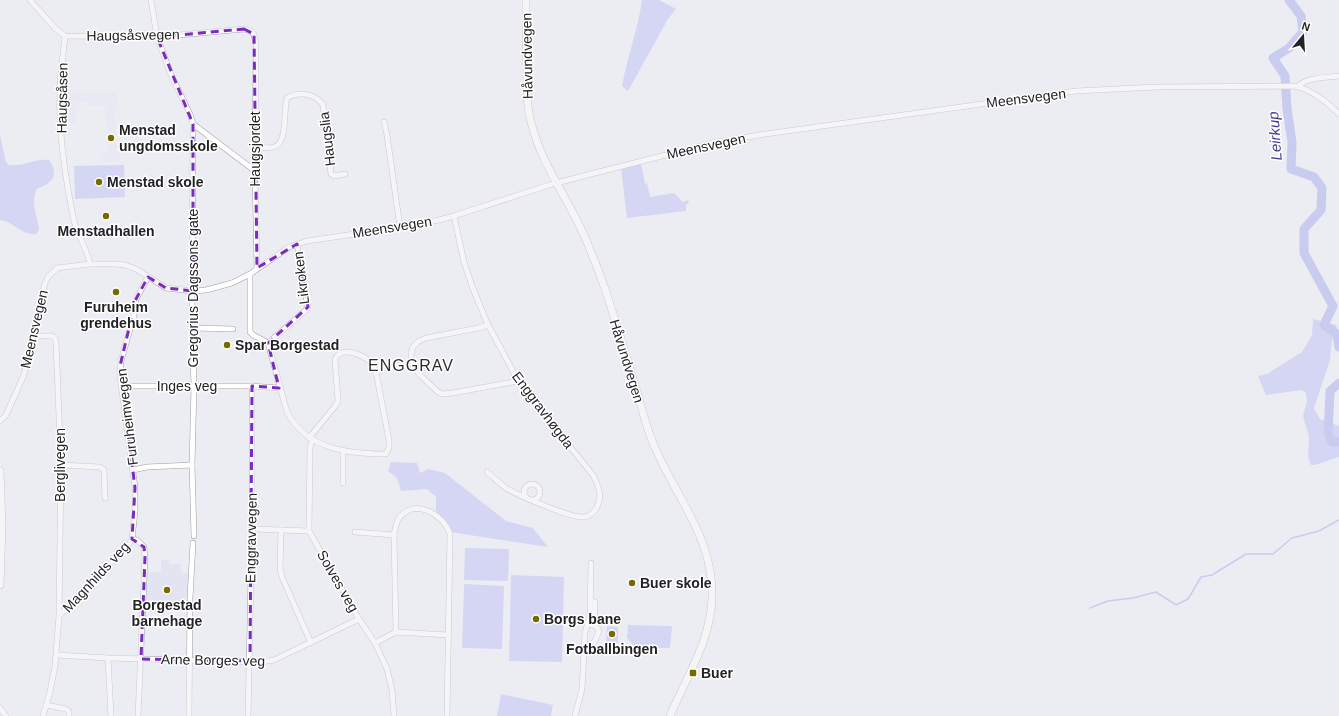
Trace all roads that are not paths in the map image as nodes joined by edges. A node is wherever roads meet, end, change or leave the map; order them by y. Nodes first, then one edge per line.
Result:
1 (30, 0) edge
2 (151, 0) edge
3 (526, 0) edge
4 (251, 30) joint
5 (65, 36) junction
6 (157, 37) junction
7 (1339, 76) edge
8 (1298, 86) junction
9 (1339, 114) edge
10 (384, 122) dead end
11 (193, 124) junction
12 (255, 148) junction
13 (255, 171) junction
14 (345, 174) dead end
15 (557, 182) junction
16 (454, 216) junction
17 (400, 227) junction
18 (297, 244) junction
19 (90, 264) junction
20 (257, 268) junction
21 (250, 274) junction
22 (148, 277) junction
23 (193, 291) junction
24 (488, 325) junction
25 (192, 328) junction
26 (233, 329) dead end
27 (32, 336) junction
28 (268, 343) junction
29 (518, 380) junction
30 (194, 386) junction
31 (252, 386) junction
32 (122, 388) junction
33 (279, 388) junction
34 (0, 421) edge
35 (311, 439) junction
36 (343, 451) junction
37 (61, 465) junction
38 (192, 465) junction
39 (133, 470) junction
40 (0, 471) edge
41 (487, 472) dead end
42 (343, 483) dead end
43 (105, 498) dead end
44 (252, 529) junction
45 (281, 530) junction
46 (309, 531) junction
47 (355, 532) dead end
48 (394, 535) junction
49 (194, 536) dead end
50 (132, 539) junction
51 (193, 543) dead end
52 (590, 563) dead end
53 (0, 585) edge
54 (59, 616) junction
55 (360, 619) junction
56 (591, 624) junction
57 (396, 632) junction
58 (448, 635) junction
59 (311, 643) junction
60 (375, 643) junction
61 (585, 652) junction
62 (57, 655) junction
63 (108, 658) junction
64 (141, 659) junction
65 (189, 660) junction
66 (250, 661) junction
67 (46, 705) junction
68 (0, 708) edge
69 (673, 715) edge
70 (6, 716) edge
71 (43, 716) edge
72 (69, 716) edge
73 (111, 716) edge
74 (138, 716) edge
75 (189, 716) edge
76 (248, 716) edge
77 (394, 716) edge
78 (447, 716) edge
79 (575, 716) edge

1 - 5 street
2 - 6 street, Gregorius Dagssons gate
3 - 15 main road, Håvundvegen
4 - 6 street, Haugsåsvegen
4 - 12 street, Haugsjordet
5 - 6 street, Haugsåsvegen
5 - 19 street, Haugsåsen
6 - 11 street, Gregorius Dagssons gate
7 - 8 street
8 - 9 street, Meensvegen
8 - 15 street, Meensvegen
10 - 17 street
11 - 13 street
11 - 23 street, Gregorius Dagssons gate
12 - 13 street, Haugsjordet
12 - 14 street, Haugslia
13 - 20 street, Haugsjordet
15 - 16 street, Meensvegen
15 - 69 main road, Håvundvegen
16 - 17 street, Meensvegen
16 - 24 street, Enggravhøgda
17 - 18 street, Meensvegen
18 - 20 street, Meensvegen
18 - 28 street, Likroken
19 - 22 street, Meensvegen
19 - 27 street, Meensvegen
20 - 21 street, Meensvegen
21 - 23 street, Meensvegen
21 - 28 street
22 - 23 street, Meensvegen
22 - 32 street, Furuheimvegen
23 - 25 street, Gregorius Dagssons gate
24 - 29 street, Enggravhøgda
24 - 29 street
25 - 26 street
25 - 30 street, Gregorius Dagssons gate
27 - 34 street, Meensvegen
27 - 37 street, Berglivegen
28 - 33 street
29 - 41 street, Enggravhøgda
30 - 31 street, Inges veg
30 - 32 street, Inges veg
30 - 38 street, Gregorius Dagssons gate
31 - 33 street
31 - 44 street, Enggravvegen
32 - 39 street, Furuheimvegen
33 - 35 street
35 - 36 street
35 - 36 street
35 - 46 street
36 - 42 street
37 - 43 street
37 - 54 street, Berglivegen
38 - 39 street
38 - 49 street, Gregorius Dagssons gate
39 - 50 street, Furuheimvegen
40 - 53 main road
44 - 45 street
44 - 66 street, Enggravvegen
45 - 46 street
45 - 59 street
46 - 55 street, Solves veg
47 - 48 street
48 - 57 street
48 - 58 street
50 - 54 street, Magnhilds veg
50 - 64 street, Magnhilds veg
51 - 65 street
52 - 56 street
54 - 62 street, Magnhilds veg
55 - 59 street, Arne Borges veg
55 - 60 street, Solves veg
56 - 61 street
56 - 61 street
57 - 58 street
57 - 60 street
58 - 78 street
59 - 66 street, Arne Borges veg
60 - 77 street, Solves veg
61 - 79 street
62 - 63 street, Arne Borges veg
62 - 67 street
63 - 64 street, Arne Borges veg
63 - 73 street
64 - 65 street, Arne Borges veg
64 - 74 street
65 - 66 street, Arne Borges veg
65 - 75 street
66 - 76 street, Enggravvegen
67 - 71 street
67 - 72 street
68 - 70 street

